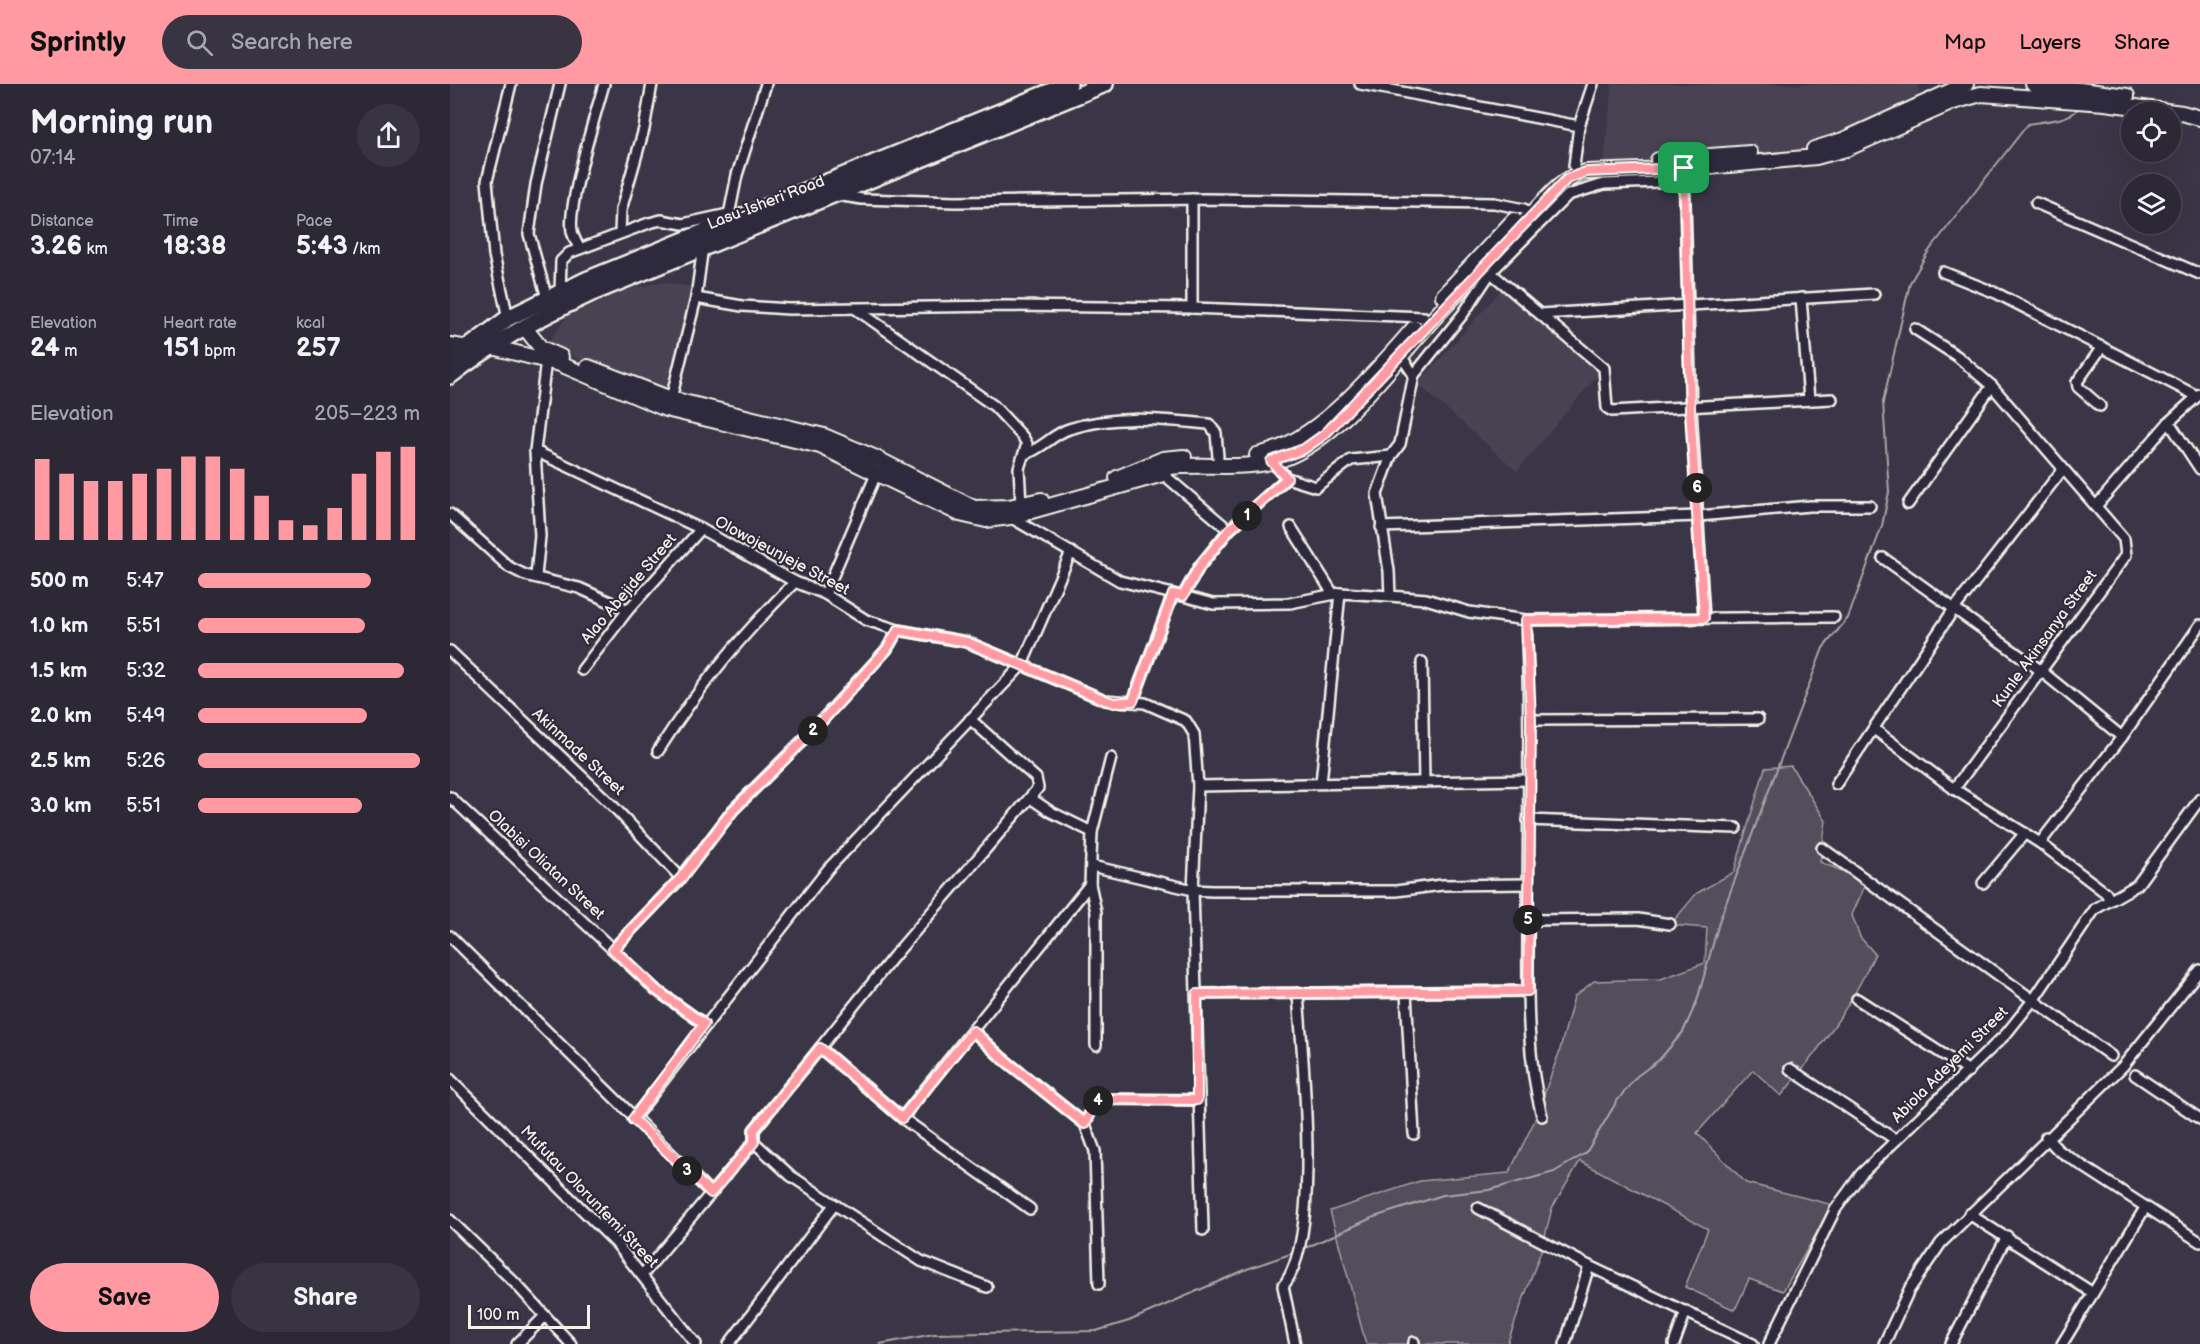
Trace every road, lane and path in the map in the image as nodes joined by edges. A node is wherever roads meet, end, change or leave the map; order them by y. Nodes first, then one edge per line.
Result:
1 (511, 84) edge
2 (560, 84) edge
3 (603, 84) edge
4 (652, 84) edge
5 (766, 84) edge
6 (1069, 84) edge
7 (1360, 84) edge
8 (1593, 84) edge
9 (1966, 84) edge
10 (2033, 84) edge
11 (1100, 85) edge
12 (2200, 109) edge
13 (2200, 118) edge
14 (1579, 126) junction
15 (1574, 166) junction
16 (1684, 175) junction
17 (836, 195) junction
18 (1192, 199) junction
19 (2036, 203) dead end
20 (1524, 209) junction
21 (728, 218) junction
22 (620, 233) junction
23 (703, 246) junction
24 (579, 248) junction
25 (1487, 270) junction
26 (1943, 272) dead end
27 (2200, 274) edge
28 (1874, 294) dead end
29 (554, 295) junction
30 (696, 298) junction
31 (1801, 298) junction
32 (1688, 306) junction
33 (1192, 308) junction
34 (856, 309) junction
35 (1540, 314) junction
36 (508, 318) junction
37 (1426, 320) junction
38 (525, 328) junction
39 (1915, 329) dead end
40 (1442, 340) junction
41 (450, 345) edge
42 (492, 347) junction
43 (2102, 347) junction
44 (469, 348) junction
45 (1401, 357) junction
46 (546, 360) junction
47 (450, 361) edge
48 (1414, 375) junction
49 (450, 376) edge
50 (1992, 386) junction
51 (2199, 395) edge
52 (671, 399) junction
53 (1832, 399) dead end
54 (1809, 400) junction
55 (2100, 406) dead end
56 (1690, 409) junction
57 (2169, 422) junction
58 (535, 451) junction
59 (1025, 454) junction
60 (1391, 456) junction
61 (1218, 458) junction
62 (1271, 461) junction
63 (2063, 469) junction
64 (2200, 469) edge
65 (877, 472) junction
66 (1163, 474) junction
67 (1287, 478) junction
68 (1021, 504) junction
69 (1908, 504) dead end
70 (2097, 505) junction
71 (1870, 506) dead end
72 (450, 514) edge
73 (1699, 516) junction
74 (1010, 517) junction
75 (1291, 527) dead end
76 (1381, 527) junction
77 (701, 529) junction
78 (1229, 530) junction
79 (1071, 552) junction
80 (1883, 558) dead end
81 (536, 576) junction
82 (795, 582) junction
83 (1336, 593) junction
84 (825, 594) junction
85 (1178, 595) junction
86 (1390, 596) junction
87 (1954, 609) junction
88 (628, 610) junction
89 (1834, 617) dead end
90 (1704, 618) junction
91 (1526, 620) junction
92 (2200, 625) edge
93 (898, 630) junction
94 (450, 651) edge
95 (1422, 662) dead end
96 (1022, 665) junction
97 (582, 670) dead end
98 (2040, 670) junction
99 (1133, 701) junction
100 (970, 719) junction
101 (1758, 719) dead end
102 (1531, 720) junction
103 (1874, 729) junction
104 (2122, 737) junction
105 (658, 751) dead end
106 (1111, 758) dead end
107 (1528, 780) junction
108 (1424, 782) junction
109 (1320, 783) junction
110 (1836, 784) dead end
111 (1198, 786) junction
112 (1954, 789) junction
113 (450, 797) edge
114 (1032, 799) junction
115 (2200, 799) edge
116 (1528, 820) junction
117 (1736, 828) dead end
118 (1092, 832) junction
119 (2025, 833) junction
120 (2040, 843) junction
121 (1822, 848) dead end
122 (1092, 866) junction
123 (681, 878) junction
124 (1983, 883) dead end
125 (1090, 884) junction
126 (1528, 884) junction
127 (1193, 890) junction
128 (2109, 899) junction
129 (1528, 920) junction
130 (1671, 924) dead end
131 (450, 936) edge
132 (613, 949) junction
133 (2200, 970) edge
134 (1528, 991) junction
135 (1298, 993) junction
136 (1406, 993) junction
137 (1197, 994) junction
138 (1857, 999) dead end
139 (2034, 999) junction
140 (704, 1024) junction
141 (973, 1031) junction
142 (1096, 1045) dead end
143 (820, 1048) junction
144 (2111, 1056) dead end
145 (1790, 1069) dead end
146 (1969, 1071) junction
147 (2135, 1075) dead end
148 (450, 1079) edge
149 (1197, 1100) junction
150 (1542, 1116) dead end
151 (902, 1118) junction
152 (633, 1119) junction
153 (2200, 1119) edge
154 (1085, 1124) junction
155 (1414, 1134) dead end
156 (2046, 1137) junction
157 (1896, 1140) junction
158 (754, 1142) junction
159 (711, 1193) junction
160 (834, 1205) junction
161 (1478, 1208) dead end
162 (2145, 1208) junction
163 (1030, 1209) dead end
164 (1969, 1214) junction
165 (450, 1220) edge
166 (1203, 1230) dead end
167 (2007, 1236) junction
168 (2200, 1242) edge
169 (1589, 1266) junction
170 (644, 1274) junction
171 (1099, 1284) dead end
172 (987, 1287) dead end
173 (2093, 1293) junction
174 (1686, 1311) junction
175 (545, 1316) junction
176 (517, 1344) edge
177 (571, 1344) edge
178 (696, 1344) edge
179 (729, 1344) edge
180 (1295, 1344) edge
181 (1565, 1344) edge
182 (1674, 1344) edge
183 (1754, 1344) edge
184 (1769, 1344) edge
185 (1884, 1344) edge
186 (1951, 1344) edge
187 (2062, 1344) edge

1 - 36 street
2 - 29 street
3 - 24 street
4 - 22 street
5 - 21 street
6 - 21 main road, Lasu-Isheri Road
7 - 14 street
8 - 14 street
9 - 15 main road
10 - 12 main road
11 - 17 main road, Lasu-Isheri Road
13 - 16 main road
14 - 15 street
15 - 20 main road
16 - 25 main road
16 - 32 street
17 - 18 street
17 - 23 main road, Lasu-Isheri Road
18 - 20 street
18 - 33 street
19 - 27 street
20 - 37 main road
21 - 22 street
21 - 29 main road, Lasu-Isheri Road
22 - 24 street
23 - 30 street
23 - 38 main road, Lasu-Isheri Road
24 - 29 street
25 - 35 street
25 - 37 main road
25 - 40 street
26 - 43 street
28 - 31 street
29 - 36 main road, Lasu-Isheri Road
30 - 34 street
30 - 52 street
31 - 32 street
31 - 54 street
32 - 35 street
32 - 56 street
33 - 34 street
33 - 37 street
34 - 59 street
35 - 56 street
36 - 44 main road, Lasu-Isheri Road
37 - 40 street
37 - 45 main road
37 - 61 main road
38 - 42 main road, Lasu-Isheri Road
38 - 52 main road
39 - 50 street, Kunle Akinsanya Street
40 - 48 street
41 - 44 main road
42 - 46 main road
42 - 49 main road, Lasu-Isheri Road
43 - 51 street
43 - 55 street
44 - 47 main road, Lasu-Isheri Road
45 - 48 street
45 - 62 main road
46 - 58 street
46 - 65 main road
48 - 60 street
50 - 63 street, Kunle Akinsanya Street
50 - 69 street
51 - 57 street
52 - 68 main road
53 - 54 street
54 - 56 street
56 - 73 street
57 - 64 street
57 - 70 street
58 - 77 street, Olowojeunjeje Street
58 - 81 street
59 - 61 street
59 - 68 street
60 - 67 street
60 - 76 street
61 - 68 main road
62 - 66 main road
62 - 67 street
63 - 70 street, Kunle Akinsanya Street
63 - 87 street
65 - 74 main road
65 - 84 street
66 - 74 main road
66 - 78 street
67 - 78 street
70 - 98 street, Kunle Akinsanya Street
71 - 73 street
72 - 81 street
73 - 76 street
73 - 90 street
74 - 79 street
75 - 83 street
76 - 86 street
77 - 82 street, Olowojeunjeje Street
77 - 88 street, Alao Abejide Street
78 - 85 street
79 - 85 street
79 - 96 street
80 - 87 street
81 - 88 street
82 - 84 street, Olowojeunjeje Street
82 - 105 street
83 - 85 street
83 - 86 street
83 - 109 street
84 - 93 street, Olowojeunjeje Street
85 - 99 street
86 - 91 street
87 - 98 street
87 - 103 street
88 - 97 street, Alao Abejide Street
89 - 90 street
90 - 91 street
91 - 102 street
92 - 104 street
93 - 96 street, Olowojeunjeje Street
93 - 123 street
94 - 123 street, Akinmade Street
95 - 108 street
96 - 99 street, Olowojeunjeje Street
96 - 100 street
98 - 104 street
98 - 112 street, Kunle Akinsanya Street
99 - 111 street, Olowojeunjeje Street
100 - 114 street
100 - 140 street
101 - 102 street
102 - 107 street
103 - 110 street
103 - 112 street
104 - 120 street
106 - 118 street
107 - 108 street
107 - 116 street
108 - 109 street
109 - 111 street
111 - 127 street, Olowojeunjeje Street
112 - 119 street
113 - 132 street, Olabisi Oliatan Street
114 - 118 street
114 - 143 street
115 - 128 street, Abiola Adeyemi Street
116 - 117 street
116 - 126 street
118 - 122 street
119 - 120 street
119 - 124 street
120 - 128 street
121 - 139 street
122 - 125 street
122 - 127 street
123 - 132 street
125 - 141 street
125 - 142 street
126 - 127 street
126 - 129 street
127 - 137 street, Olowojeunjeje Street
128 - 139 street, Abiola Adeyemi Street
129 - 130 street
129 - 134 street
131 - 152 street
132 - 140 street, Olabisi Oliatan Street
133 - 156 street
134 - 136 street
134 - 150 street
135 - 136 street
135 - 137 street
135 - 180 street
136 - 155 street
137 - 149 street, Olowojeunjeje Street
138 - 146 street
139 - 144 street
139 - 146 street, Abiola Adeyemi Street
140 - 152 street
141 - 151 street
141 - 154 street
143 - 151 street
143 - 158 street
145 - 157 street
146 - 157 street, Abiola Adeyemi Street
147 - 153 street
148 - 170 street, Mufutau Olorunfemi Street
149 - 154 street
149 - 166 street, Olowojeunjeje Street
151 - 163 street
152 - 159 street
154 - 171 street
156 - 162 street
156 - 164 street
157 - 184 street, Abiola Adeyemi Street
158 - 159 street
158 - 160 street
159 - 170 street
160 - 172 street
160 - 179 street
161 - 169 street
162 - 168 street
162 - 173 street
164 - 167 street
164 - 185 street
165 - 175 street
167 - 173 street
167 - 186 street
169 - 174 street
169 - 181 street
170 - 178 street, Mufutau Olorunfemi Street
173 - 187 street
174 - 182 street
174 - 183 street
175 - 176 street
175 - 177 street

